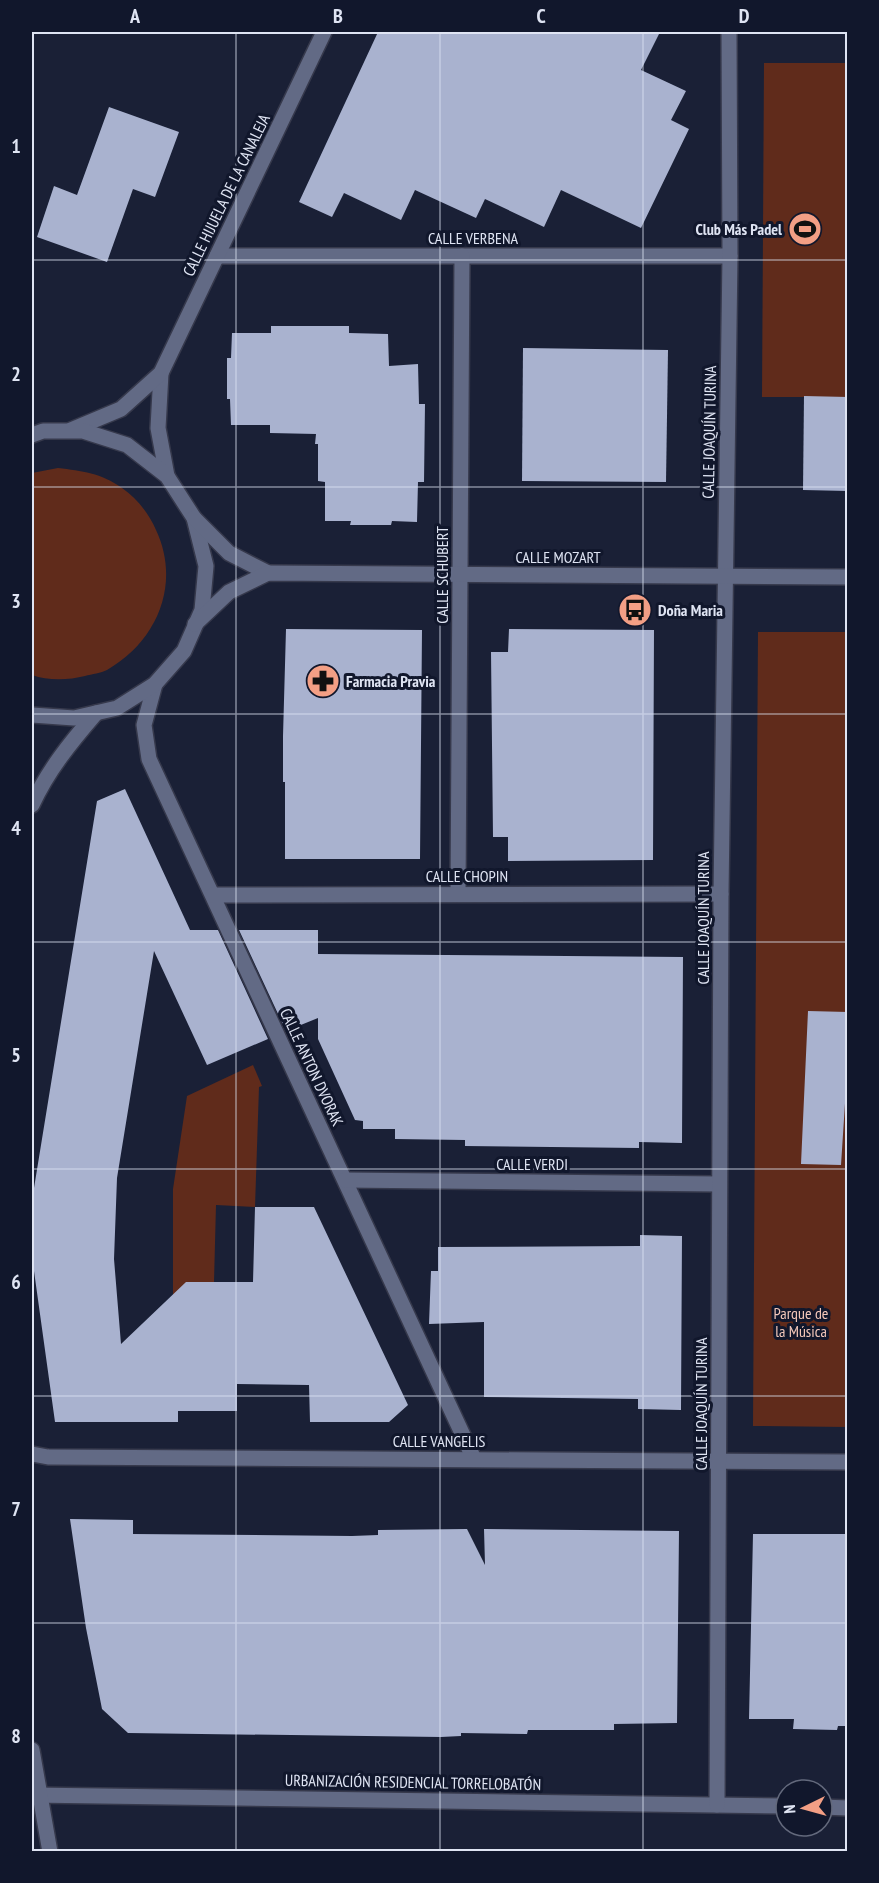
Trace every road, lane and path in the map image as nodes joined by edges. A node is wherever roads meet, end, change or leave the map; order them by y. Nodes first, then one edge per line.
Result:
1 (324, 32) edge
2 (729, 32) edge
3 (217, 256) junction
4 (462, 256) junction
5 (730, 256) junction
6 (161, 373) junction
7 (35, 430) edge
8 (68, 431) junction
9 (168, 476) junction
10 (194, 518) junction
11 (268, 573) junction
12 (460, 574) junction
13 (724, 576) junction
14 (848, 577) edge
15 (195, 624) junction
16 (155, 684) junction
17 (96, 713) junction
18 (32, 715) edge
19 (32, 805) edge
20 (213, 894) junction
21 (458, 894) junction
22 (721, 894) junction
23 (345, 1180) junction
24 (719, 1184) junction
25 (32, 1454) edge
26 (474, 1459) junction
27 (718, 1460) junction
28 (848, 1462) edge
29 (32, 1750) edge
30 (36, 1795) edge
31 (717, 1805) junction
32 (774, 1806) edge
33 (50, 1851) edge

1 - 3 street, CALLE HIJUELA DE LA CANALEJA
2 - 5 street, CALLE JOAQUÍN TURINA
3 - 4 street, CALLE VERBENA
3 - 6 street, CALLE HIJUELA DE LA CANALEJA
4 - 5 street, CALLE VERBENA
4 - 12 street, CALLE SCHUBERT
5 - 13 street, CALLE JOAQUÍN TURINA
6 - 8 street, CALLE HIJUELA DE LA CANALEJA
6 - 9 street, CALLE HIJUELA DE LA CANALEJA
7 - 8 street
8 - 9 street
9 - 10 street
10 - 11 street, CALLE MOZART
10 - 15 street
11 - 12 street, CALLE MOZART
11 - 15 street, CALLE MOZART
12 - 13 street, CALLE MOZART
12 - 21 street, CALLE SCHUBERT
13 - 14 street, CALLE MOZART
13 - 22 street, CALLE JOAQUÍN TURINA
15 - 16 street
16 - 17 street
16 - 20 street, CALLE ANTON DVORAK
17 - 18 street
17 - 19 street
20 - 21 street, CALLE CHOPIN
20 - 23 street, CALLE ANTON DVORAK
21 - 22 street, CALLE CHOPIN
22 - 24 street, CALLE JOAQUÍN TURINA
23 - 24 street, CALLE VERDI
23 - 26 street, CALLE ANTON DVORAK
24 - 27 street, CALLE JOAQUÍN TURINA
25 - 26 street, CALLE VANGELIS
26 - 27 street, CALLE VANGELIS
27 - 28 street, CALLE VANGELIS
27 - 31 street, CALLE JOAQUÍN TURINA
29 - 30 street
30 - 31 street, URBANIZACIÓN RESIDENCIAL TORRELOBATÓN
30 - 33 street
31 - 32 street, URBANIZACIÓN RESIDENCIAL TORRELOBATÓN

